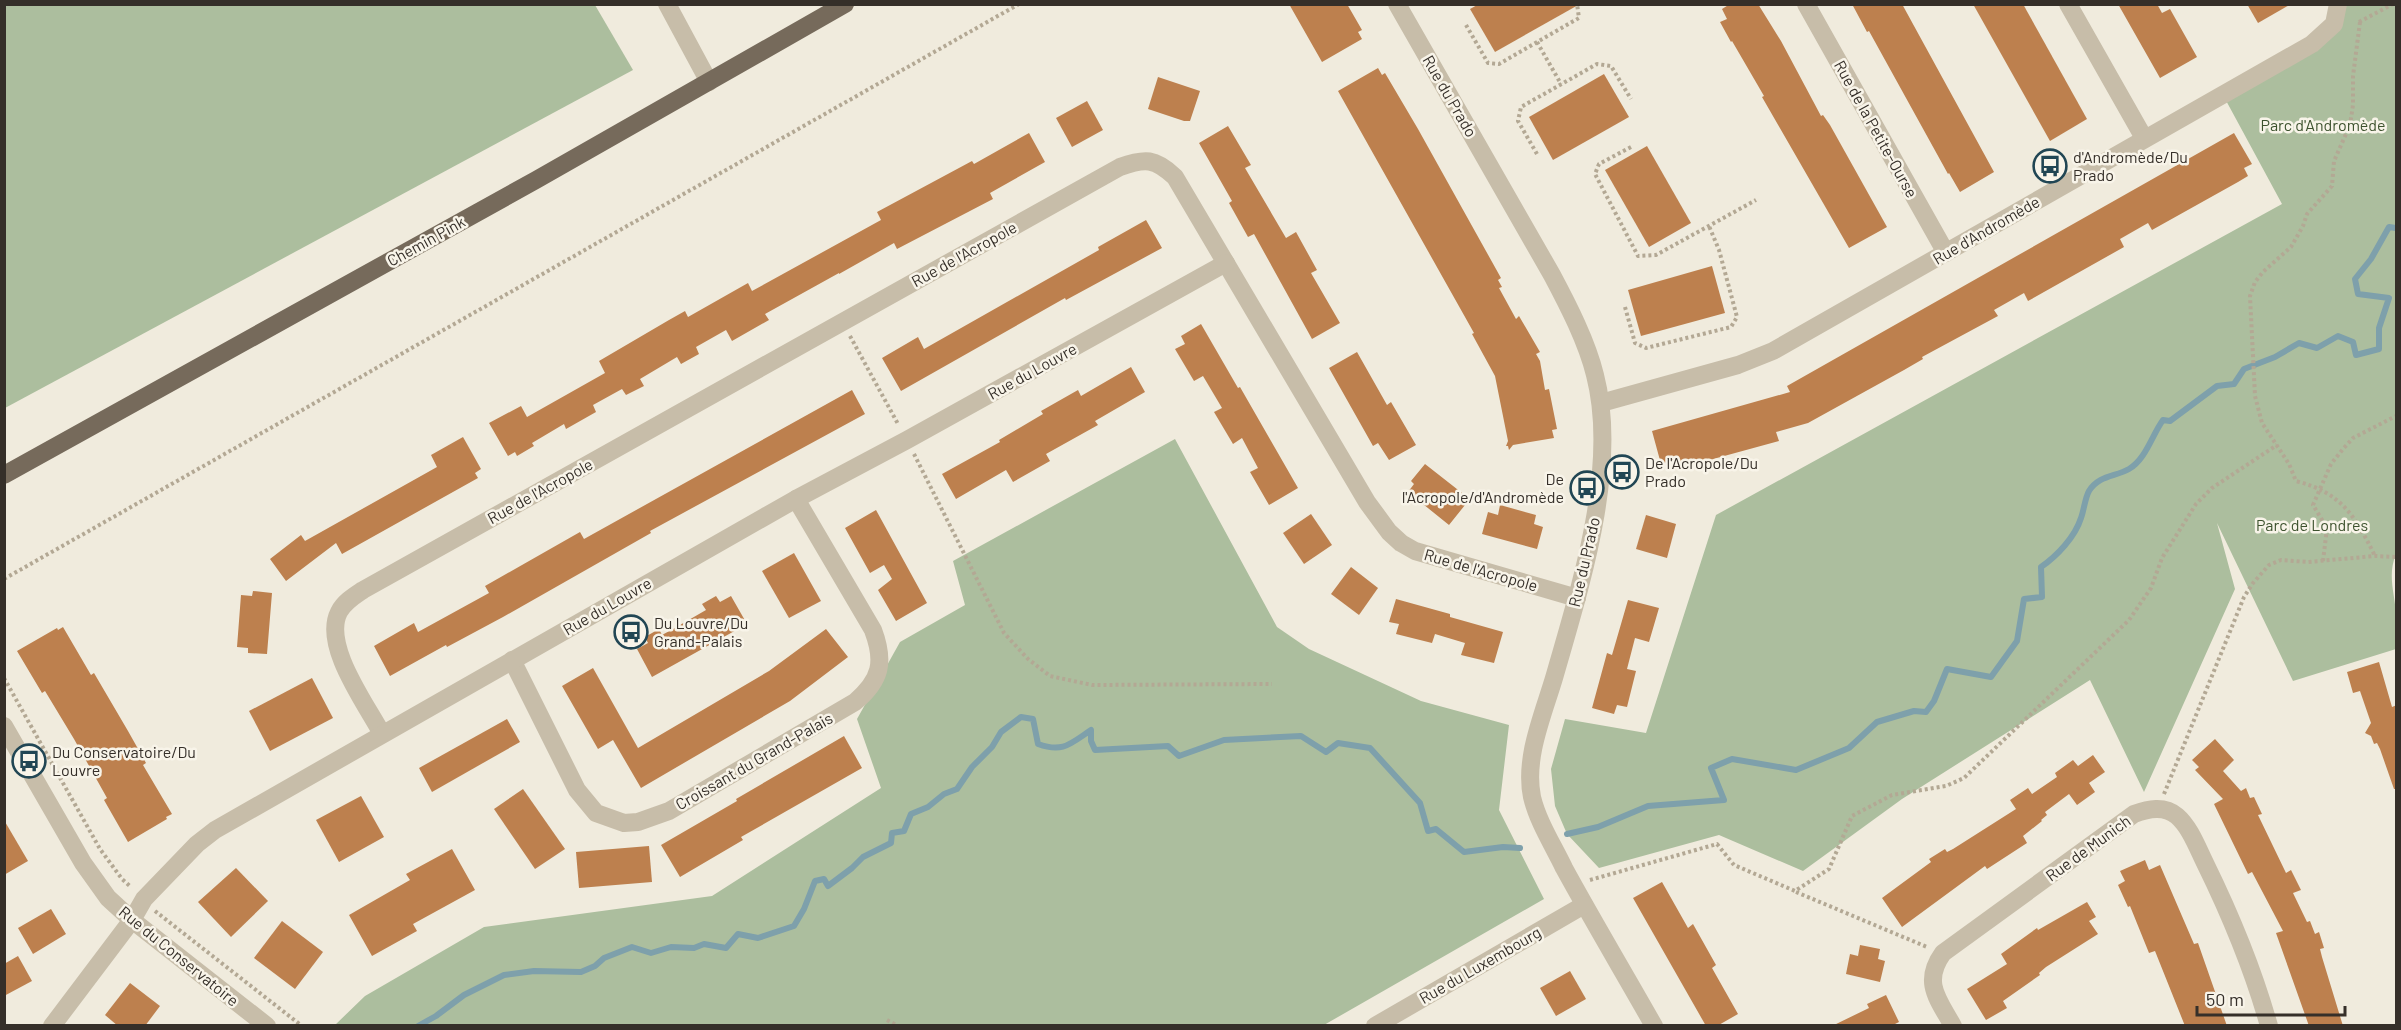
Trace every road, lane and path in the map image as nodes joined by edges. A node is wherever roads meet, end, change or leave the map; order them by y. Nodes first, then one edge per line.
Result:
1 (667, 4) edge
2 (845, 4) edge
3 (1019, 4) edge
4 (1397, 4) edge
5 (1577, 4) edge
6 (1806, 4) edge
7 (2068, 4) edge
8 (2338, 4) edge
9 (2360, 22) dead end
10 (1466, 26) dead end
11 (1537, 42) junction
12 (709, 82) junction
13 (1562, 84) junction
14 (1631, 99) dead end
15 (2144, 138) junction
16 (1631, 147) dead end
17 (1537, 154) dead end
18 (1756, 200) dead end
19 (1709, 226) junction
20 (1946, 253) junction
21 (1226, 263) junction
22 (1625, 307) dead end
23 (843, 322) junction
24 (1601, 403) junction
25 (2397, 416) edge
26 (907, 440) junction
27 (2277, 445) junction
28 (4, 475) edge
29 (2320, 489) junction
30 (796, 499) junction
31 (2375, 556) junction
32 (2397, 557) edge
33 (2323, 561) junction
34 (4, 579) edge
35 (1577, 598) junction
36 (512, 660) junction
37 (4, 678) edge
38 (1272, 684) dead end
39 (4, 726) edge
40 (382, 734) junction
41 (2158, 808) junction
42 (1575, 888) junction
43 (1795, 891) junction
44 (144, 899) junction
45 (1584, 905) junction
46 (132, 920) junction
47 (1943, 954) junction
48 (887, 1020) dead end
49 (1385, 1023) edge
50 (52, 1026) edge
51 (267, 1026) edge
52 (302, 1026) edge
53 (898, 1026) edge
54 (1654, 1026) edge
55 (1953, 1026) edge
56 (2269, 1026) edge

1 - 12 street
2 - 12 main road, Chemin Pink
3 - 34 path
4 - 24 street, Rue du Prado
5 - 11 path
6 - 20 street, Rue de la Petite-Ourse
7 - 15 street
8 - 15 street, Rue d'Andromède
9 - 27 path
10 - 11 path
11 - 13 path
12 - 28 main road, Chemin Pink
13 - 14 path
13 - 17 path
15 - 20 street, Rue d'Andromède
16 - 19 path
18 - 19 path
19 - 22 path
20 - 24 street, Rue d'Andromède
21 - 23 street, Rue de l'Acropole
21 - 26 street, Rue du Louvre
21 - 35 street, Rue de l'Acropole
23 - 26 path
23 - 40 street, Rue de l'Acropole
24 - 35 street, Rue du Prado
25 - 29 path
26 - 30 street, Rue du Louvre
26 - 38 path
27 - 29 path
27 - 43 path
29 - 31 path
29 - 33 path
30 - 36 street, Rue du Louvre
30 - 36 street, Croissant du Grand-Palais
31 - 32 path
31 - 33 path
33 - 41 path
35 - 42 street, Rue du Prado
36 - 40 street, Rue du Louvre
37 - 44 path
39 - 46 street, Rue du Conservatoire
40 - 44 street, Rue du Louvre
41 - 47 street, Rue de Munich
41 - 56 street
42 - 43 path
42 - 45 street, Rue du Prado
43 - 47 path
44 - 46 street, Rue du Louvre
44 - 52 path
45 - 49 street, Rue du Luxembourg
45 - 54 street, Rue du Prado
46 - 50 street, Rue du Louvre
46 - 51 street, Rue du Conservatoire
47 - 55 street
48 - 53 path

